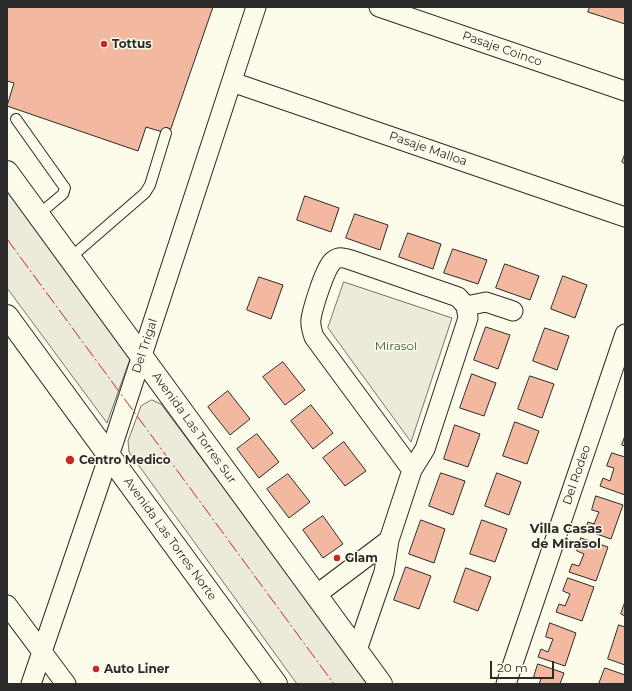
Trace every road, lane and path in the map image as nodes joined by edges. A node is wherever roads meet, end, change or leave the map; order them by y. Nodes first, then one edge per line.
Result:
1 (256, 7) edge
2 (379, 7) edge
3 (232, 82) junction
4 (625, 91) edge
5 (16, 119) dead end
6 (166, 133) dead end
7 (7, 172) edge
8 (38, 215) junction
9 (625, 217) edge
10 (70, 258) junction
11 (466, 306) junction
12 (513, 311) dead end
13 (7, 316) edge
14 (624, 339) edge
15 (142, 356) junction
16 (109, 455) junction
17 (412, 470) junction
18 (389, 540) junction
19 (316, 595) junction
20 (7, 605) edge
21 (357, 650) junction
22 (42, 652) junction
23 (31, 684) edge
24 (66, 684) edge
25 (276, 684) edge
26 (381, 684) edge
27 (506, 684) edge

1 - 3 street, Del Trigal
2 - 4 street, Pasaje Coinco
3 - 9 street, Pasaje Malloa
3 - 15 street, Del Trigal
5 - 8 lane
6 - 10 lane
7 - 8 street, Avenida Las Torres Sur
8 - 10 street, Avenida Las Torres Sur
10 - 15 street, Avenida Las Torres Sur
11 - 12 street
11 - 17 street
11 - 17 street
13 - 16 street, Avenida Las Torres Norte
14 - 27 street, Del Rodeo
15 - 16 street, Del Trigal
15 - 19 street, Avenida Las Torres Sur
16 - 22 street, Del Trigal
16 - 25 street, Avenida Las Torres Norte
17 - 18 street
18 - 19 street
18 - 21 street
19 - 21 street, Avenida Las Torres Sur
20 - 22 street
21 - 26 street, Avenida Las Torres Sur
22 - 23 street, Del Trigal
22 - 24 street

